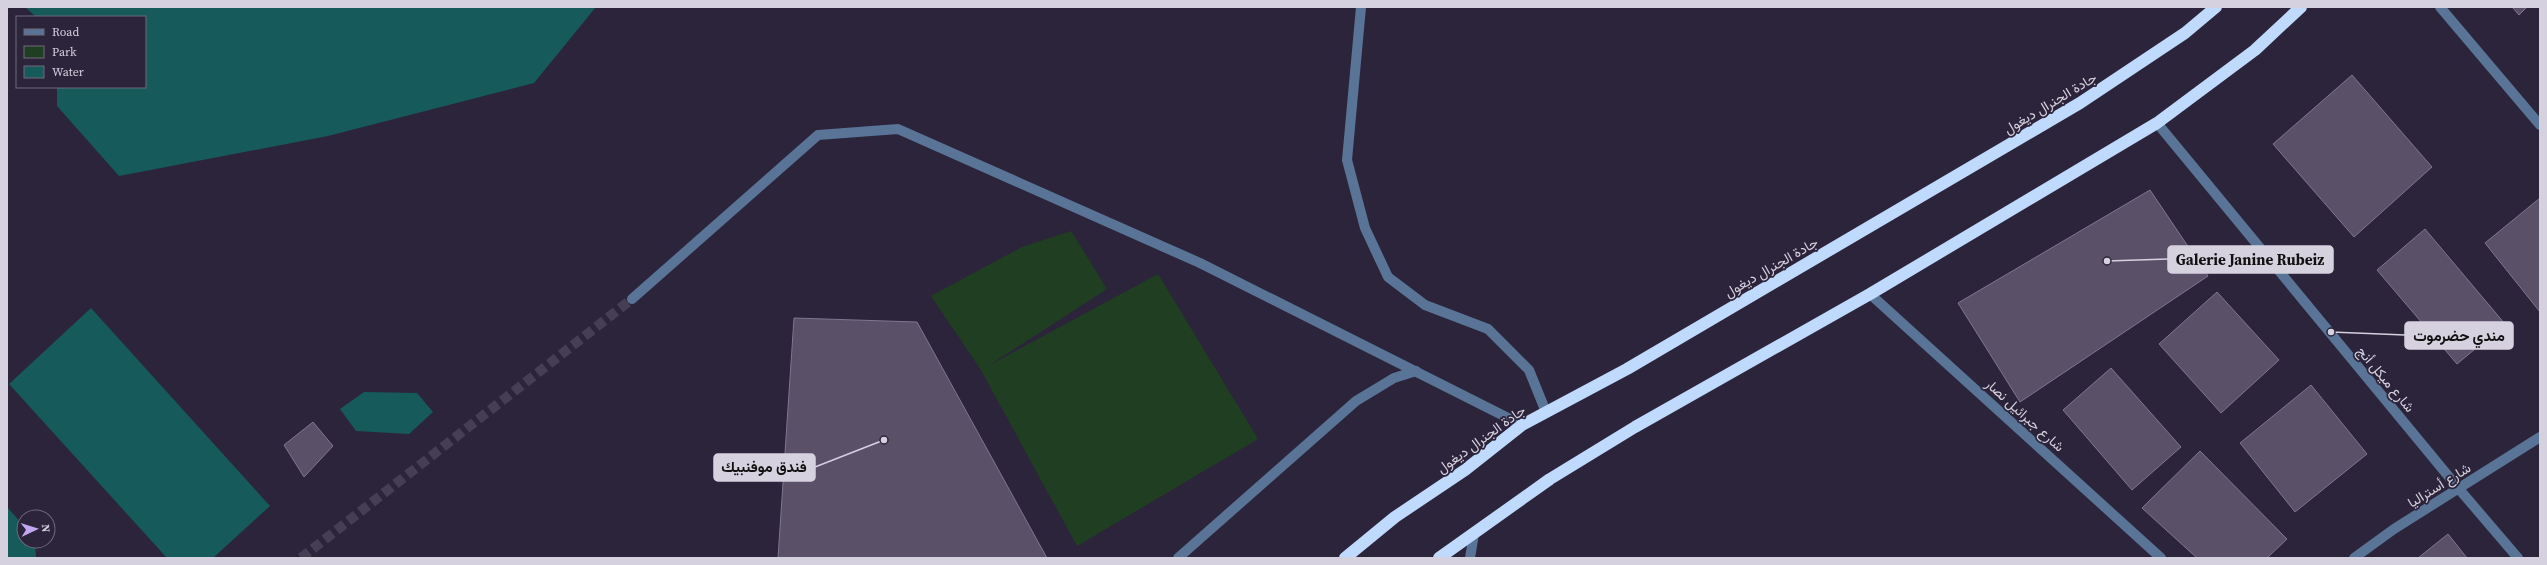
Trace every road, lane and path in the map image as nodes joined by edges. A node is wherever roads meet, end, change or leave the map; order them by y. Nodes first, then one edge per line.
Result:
1 (1361, 7) edge
2 (2216, 7) edge
3 (2301, 7) edge
4 (2440, 7) edge
5 (2157, 123) junction
6 (2540, 125) edge
7 (1870, 294) junction
8 (632, 299) tunnel mouth
9 (1416, 371) junction
10 (1546, 412) junction
11 (1522, 425) junction
12 (2540, 437) edge
13 (2459, 489) junction
14 (1474, 534) junction
15 (1178, 558) edge
16 (1345, 558) edge
17 (1439, 558) edge
18 (1470, 558) edge
19 (2160, 558) edge
20 (2354, 558) edge
21 (2518, 558) edge

1 - 10 street
2 - 10 highway, جادة الجنرال ديغول
3 - 5 highway
4 - 6 street
5 - 7 highway
5 - 13 street, شارع ميكل أنج
7 - 14 highway
7 - 19 street, شارع جبرائيل نصار
8 - 9 street
9 - 11 street
9 - 15 street
10 - 11 highway, جادة الجنرال ديغول
11 - 16 highway, جادة الجنرال ديغول
12 - 13 street, شارع أستراليا
13 - 20 street, شارع أستراليا
13 - 21 street, شارع ميكل أنج
14 - 17 highway
14 - 18 street

